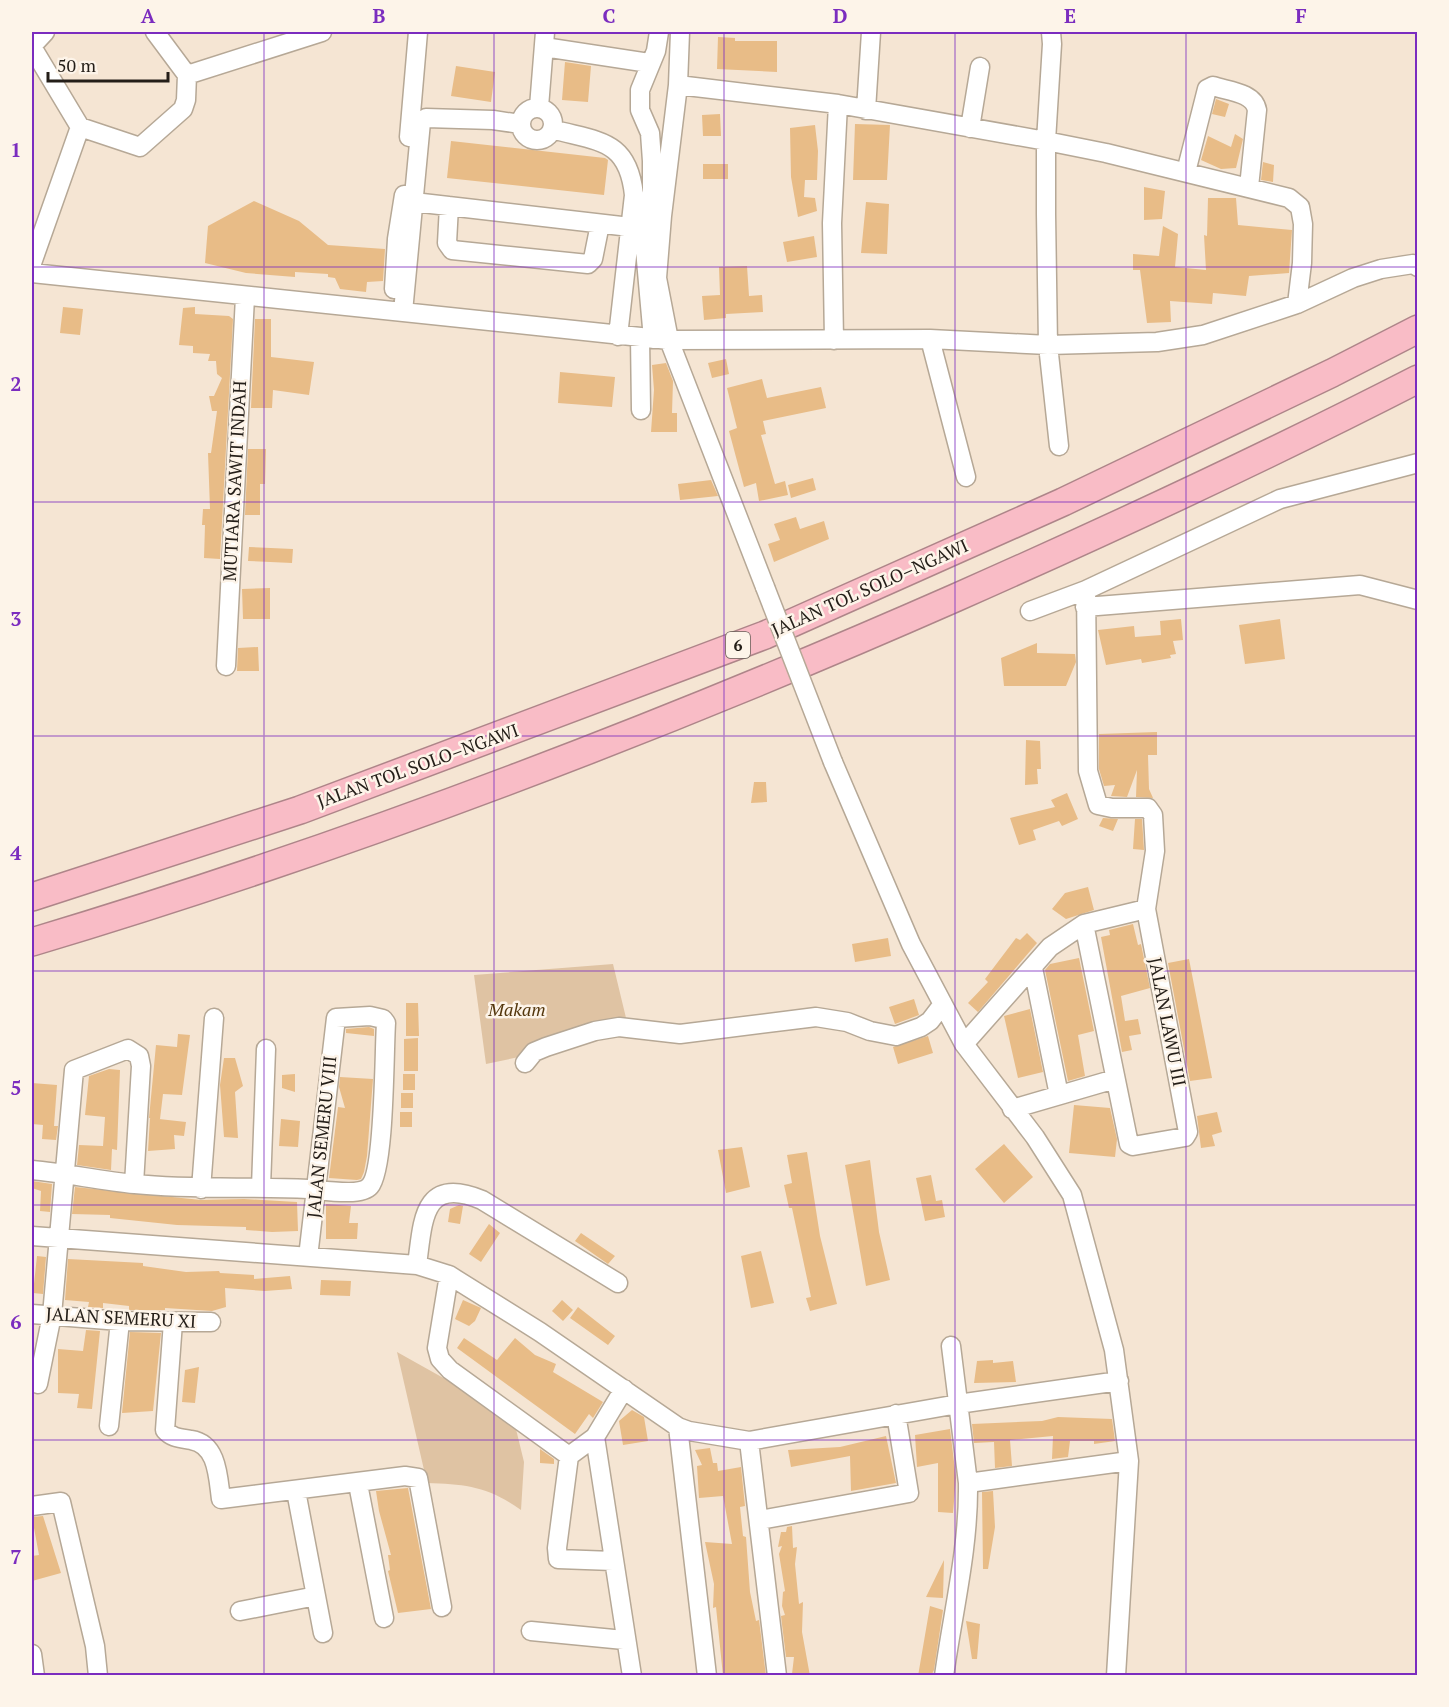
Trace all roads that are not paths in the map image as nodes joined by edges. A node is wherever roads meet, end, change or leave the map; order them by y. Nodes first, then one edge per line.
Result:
1 (45, 32) edge
2 (155, 32) edge
3 (322, 32) edge
4 (418, 32) edge
5 (659, 32) edge
6 (680, 32) edge
7 (871, 32) edge
8 (1051, 32) edge
9 (544, 39) edge
10 (32, 47) edge
11 (649, 63) junction
12 (980, 68) dead end
13 (187, 75) junction
14 (678, 85) junction
15 (838, 104) junction
16 (539, 107) junction
17 (866, 110) junction
18 (520, 123) junction
19 (80, 127) junction
20 (970, 128) junction
21 (552, 129) junction
22 (1046, 141) junction
23 (1185, 172) junction
24 (1249, 187) junction
25 (409, 201) junction
26 (450, 206) junction
27 (600, 224) junction
28 (630, 227) junction
29 (32, 262) edge
30 (1416, 265) edge
31 (32, 273) edge
32 (245, 297) junction
33 (1297, 304) junction
34 (398, 312) junction
35 (1418, 329) edge
36 (618, 336) junction
37 (654, 339) junction
38 (930, 339) junction
39 (834, 340) junction
40 (1048, 345) junction
41 (1418, 379) edge
42 (641, 410) dead end
43 (1059, 446) dead end
44 (1418, 463) edge
45 (966, 477) dead end
46 (1086, 598) junction
47 (1418, 600) edge
48 (1030, 611) dead end
49 (226, 666) dead end
50 (32, 897) edge
51 (1146, 909) junction
52 (1084, 924) junction
53 (32, 942) edge
54 (1033, 968) junction
55 (943, 1004) junction
56 (214, 1018) dead end
57 (964, 1044) junction
58 (266, 1049) dead end
59 (525, 1063) dead end
60 (1115, 1079) junction
61 (1059, 1095) junction
62 (1012, 1109) junction
63 (32, 1170) edge
64 (66, 1173) junction
65 (134, 1184) junction
66 (261, 1187) junction
67 (201, 1189) junction
68 (317, 1190) junction
69 (32, 1236) edge
70 (60, 1239) junction
71 (308, 1257) junction
72 (410, 1264) junction
73 (448, 1275) junction
74 (618, 1283) dead end
75 (32, 1314) edge
76 (52, 1315) junction
77 (120, 1321) junction
78 (173, 1322) junction
79 (210, 1322) dead end
80 (951, 1346) dead end
81 (1119, 1380) junction
82 (38, 1384) dead end
83 (624, 1389) junction
84 (958, 1404) junction
85 (897, 1414) junction
86 (109, 1426) dead end
87 (678, 1427) junction
88 (595, 1437) junction
89 (749, 1441) junction
90 (568, 1456) junction
91 (1129, 1461) junction
92 (969, 1483) junction
93 (358, 1484) junction
94 (296, 1491) junction
95 (32, 1506) edge
96 (760, 1520) junction
97 (613, 1561) junction
98 (316, 1596) junction
99 (442, 1607) dead end
100 (240, 1611) dead end
101 (384, 1618) dead end
102 (531, 1632) dead end
103 (323, 1633) dead end
104 (624, 1640) junction
105 (32, 1654) edge
106 (35, 1676) edge
107 (98, 1676) edge
108 (632, 1676) edge
109 (707, 1676) edge
110 (777, 1676) edge
111 (944, 1676) edge
112 (1116, 1676) edge

1 - 10 street
2 - 13 street
3 - 13 street
4 - 25 street
5 - 11 street
6 - 14 street
7 - 17 street
8 - 22 street
9 - 11 street
9 - 16 street
10 - 19 street
11 - 37 street
12 - 20 street
13 - 19 street
14 - 15 street
14 - 37 street
15 - 17 street
15 - 39 street
16 - 18 street
16 - 21 street
17 - 20 street
18 - 21 street
18 - 25 street
19 - 29 street
20 - 22 street
21 - 28 street
22 - 23 street
22 - 40 street
23 - 24 street
23 - 24 street
24 - 33 street
25 - 26 street
25 - 34 street
26 - 27 street
26 - 27 street
27 - 28 street
28 - 36 street
30 - 33 street
31 - 32 street
32 - 34 street
32 - 49 street, MUTIARA SAWIT INDAH
33 - 40 street
34 - 36 street
35 - 50 highway, JALAN TOL SOLO–NGAWI / 6
36 - 37 street
37 - 39 street
37 - 42 street
37 - 55 street, bridge
38 - 39 street
38 - 40 street
38 - 45 street
40 - 43 street
41 - 53 highway, 6
44 - 46 street
46 - 47 street
46 - 48 street
46 - 51 street, JALAN LAWU III
51 - 52 street
51 - 60 street, JALAN LAWU III
52 - 54 street
52 - 60 street
54 - 57 street
54 - 61 street
55 - 57 street
55 - 59 street
56 - 67 street
57 - 62 street
58 - 66 street
60 - 61 street
61 - 62 street
62 - 81 street
63 - 64 street
64 - 65 street
64 - 65 street
64 - 70 street
65 - 67 street
66 - 67 street
66 - 68 street
68 - 68 street, JALAN SEMERU VIII
68 - 71 street, JALAN SEMERU VIII
69 - 70 street
70 - 71 street
70 - 76 street
71 - 72 street
72 - 73 street
72 - 74 street
73 - 83 street
73 - 90 street
75 - 76 street, JALAN SEMERU XI
76 - 77 street, JALAN SEMERU XI
76 - 82 street
77 - 78 street, JALAN SEMERU XI
77 - 86 street
78 - 79 street, JALAN SEMERU XI
78 - 94 street
80 - 84 street
81 - 84 street
81 - 91 street
83 - 87 street
83 - 88 street
84 - 85 street
84 - 92 street
85 - 89 street
85 - 96 street
87 - 89 street
87 - 109 street
88 - 90 street
88 - 97 street
89 - 96 street
90 - 97 street
91 - 92 street
91 - 112 street
92 - 111 street
93 - 94 street
93 - 99 street
93 - 101 street
94 - 98 street
95 - 107 street
96 - 110 street
97 - 104 street
98 - 100 street
98 - 103 street
102 - 104 street
104 - 108 street
105 - 106 street

